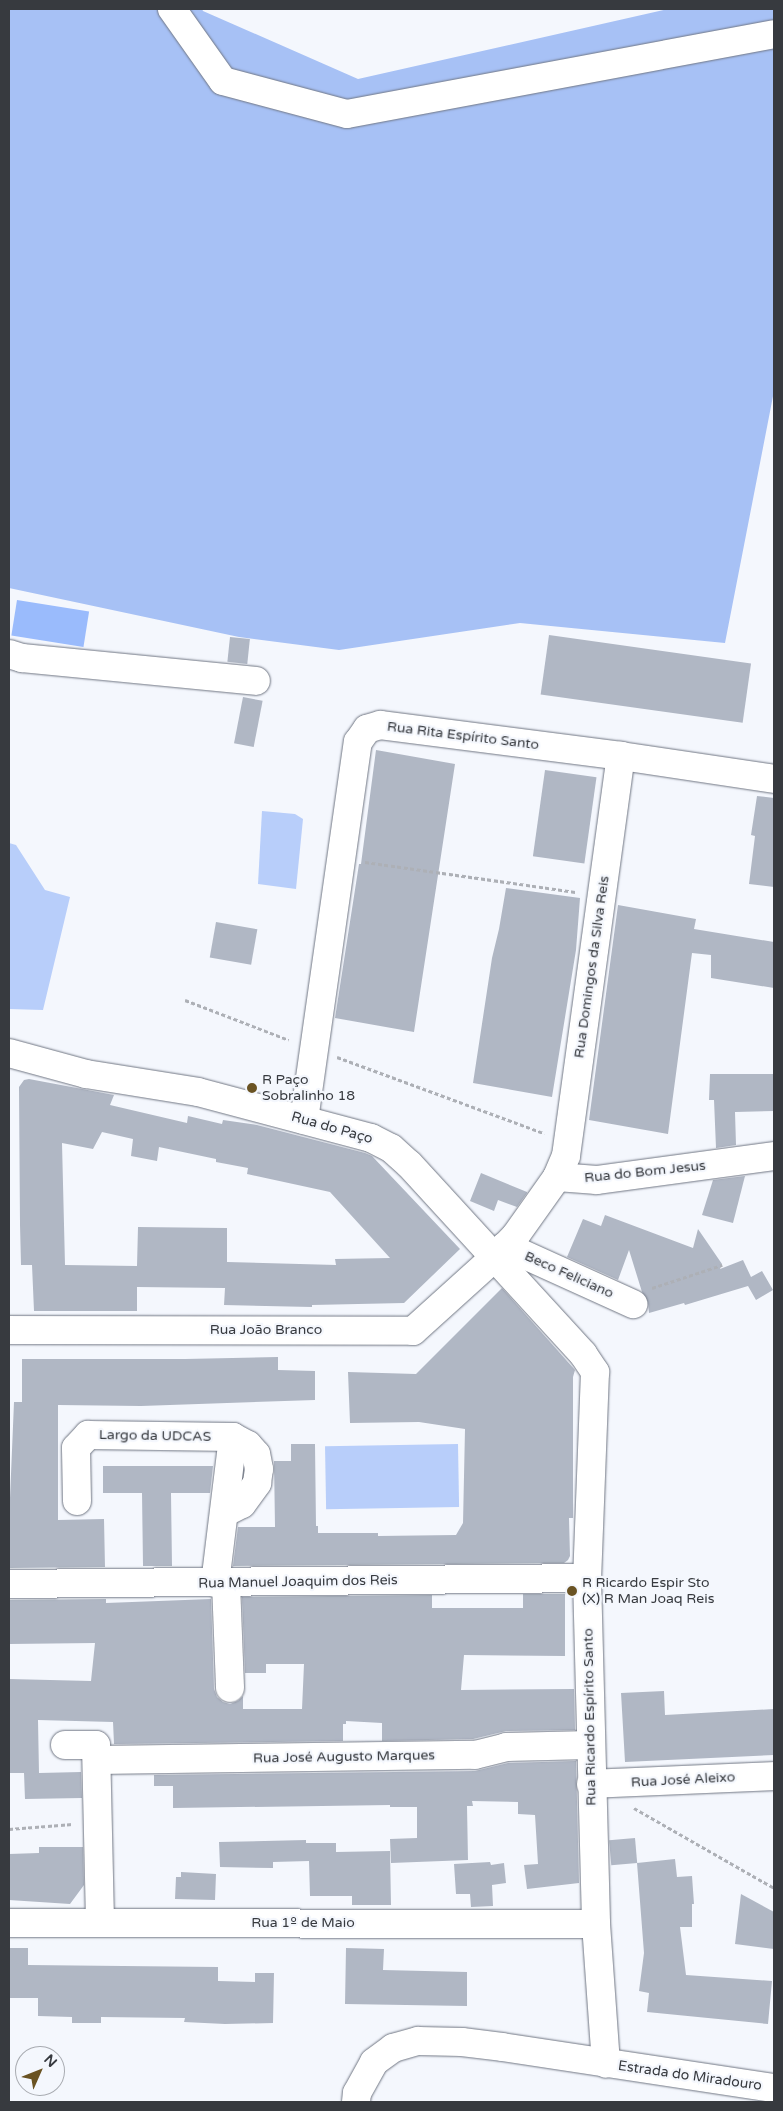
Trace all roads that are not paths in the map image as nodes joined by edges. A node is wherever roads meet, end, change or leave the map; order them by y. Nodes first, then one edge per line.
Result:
1 (172, 9) edge
2 (774, 34) edge
3 (9, 654) edge
4 (256, 681) dead end
5 (622, 756) junction
6 (774, 779) edge
7 (9, 1053) edge
8 (304, 1120) junction
9 (774, 1156) edge
10 (557, 1177) junction
11 (500, 1251) junction
12 (633, 1304) road end
13 (9, 1330) edge
14 (77, 1501) dead end
15 (587, 1578) junction
16 (220, 1583) junction
17 (9, 1584) edge
18 (230, 1688) dead end
19 (65, 1745) dead end
20 (590, 1745) junction
21 (97, 1760) junction
22 (774, 1776) edge
23 (592, 1784) junction
24 (9, 1923) edge
25 (100, 1923) junction
26 (596, 1924) junction
27 (606, 2064) junction
28 (774, 2088) edge
29 (356, 2102) edge

1 - 2 street
3 - 4 street
5 - 6 street, Rua Rita Espírito Santo
5 - 8 street, Rua Rita Espírito Santo
5 - 10 street, Rua Domingos da Silva Reis
7 - 8 street, Rua do Paço
8 - 11 street, Rua do Paço
9 - 10 street, Rua do Bom Jesus
10 - 11 street
11 - 12 street, Beco Feliciano
11 - 13 street, Rua João Branco
11 - 15 street, Rua Ricardo Espírito Santo
14 - 16 street, Largo da UDCAS
15 - 16 street, Rua Manuel Joaquim dos Reis
15 - 20 street, Rua Ricardo Espírito Santo
16 - 17 street, Rua Manuel Joaquim dos Reis
16 - 18 street, Largo da UDCAS
19 - 21 street
20 - 21 street, Rua José Augusto Marques
20 - 23 street, Rua Ricardo Espírito Santo
21 - 25 street
22 - 23 street, Rua José Aleixo
23 - 26 street, Rua Ricardo Espírito Santo
24 - 25 street, Rua 1º de Maio
25 - 26 street, Rua 1º de Maio
26 - 27 street, Rua Ricardo Espírito Santo
27 - 28 street, Estrada do Miradouro
27 - 29 street, Estrada do Miradouro

